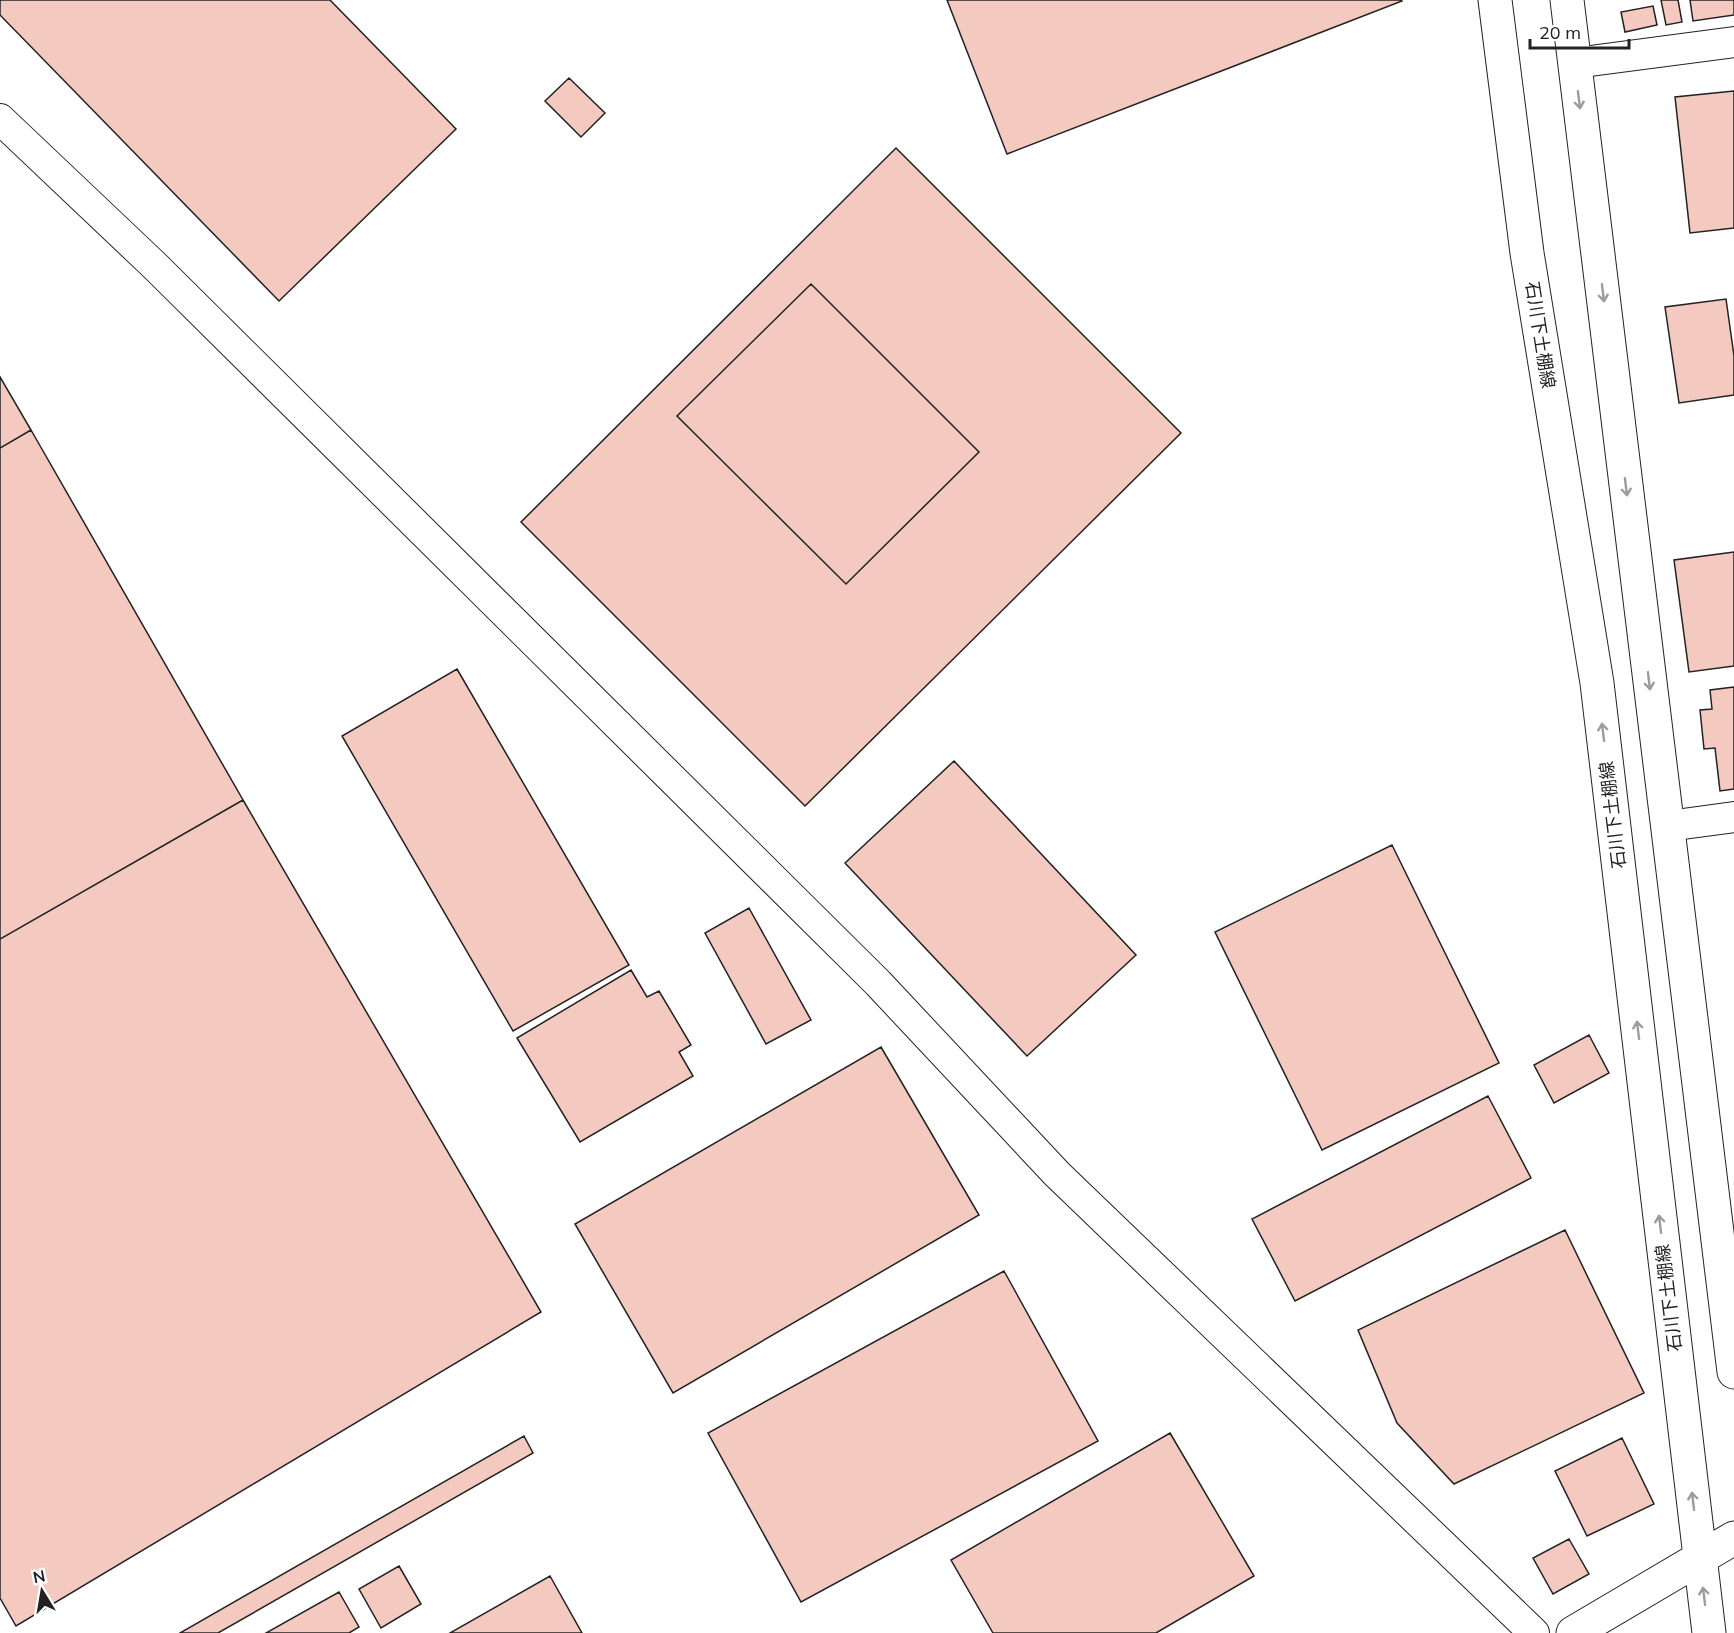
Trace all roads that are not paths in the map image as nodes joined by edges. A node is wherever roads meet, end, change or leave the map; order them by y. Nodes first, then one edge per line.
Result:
1 (1495, 0) edge
2 (1568, 0) edge
3 (1734, 42) edge
4 (1575, 63) junction
5 (0, 119) edge
6 (1734, 817) edge
7 (1668, 826) junction
8 (1734, 1372) edge
9 (1734, 1538) edge
10 (1700, 1559) junction
11 (1534, 1633) edge
12 (1573, 1633) edge
13 (1709, 1633) edge

10 -> 1 street, 石川下土棚線
2 - 4 street
3 - 4 street
4 -> 7 street
5 - 11 street
6 - 7 street
7 - 8 street
9 - 10 street
10 - 12 street
13 -> 10 street, 石川下土棚線

